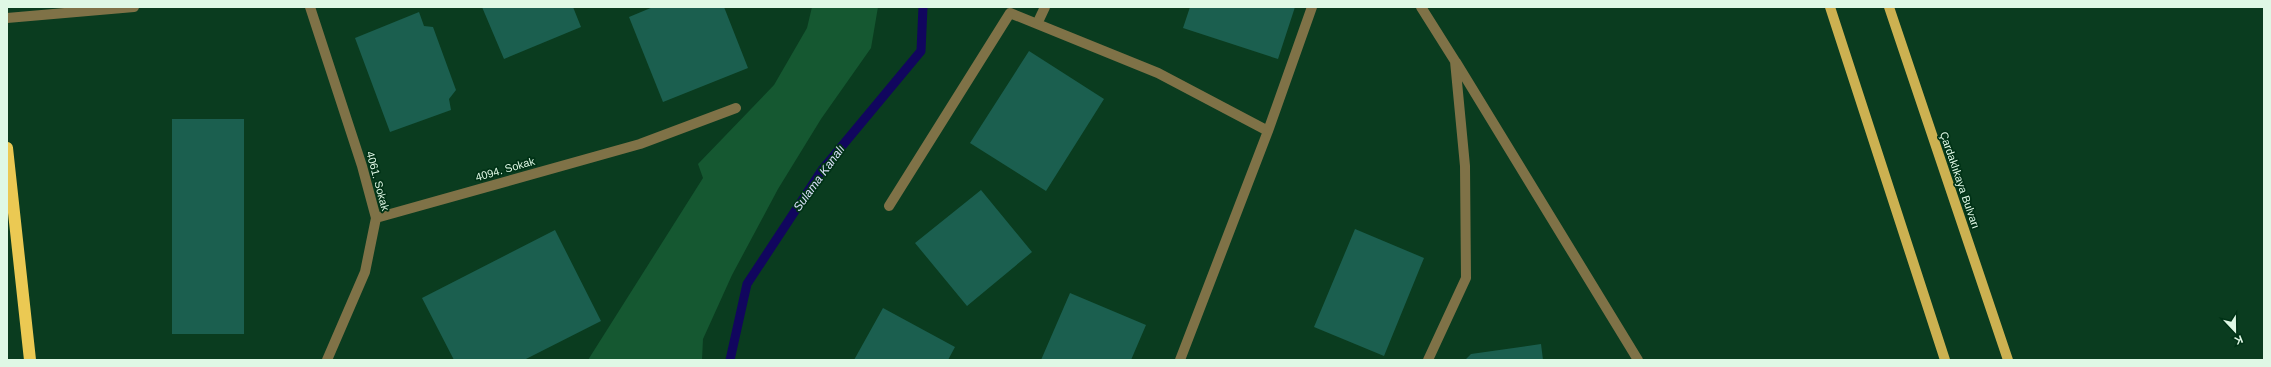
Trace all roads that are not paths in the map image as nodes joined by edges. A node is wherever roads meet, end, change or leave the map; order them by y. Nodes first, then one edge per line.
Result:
1 (134, 7) edge
2 (310, 7) edge
3 (1044, 7) edge
4 (1312, 7) edge
5 (1421, 7) edge
6 (1830, 7) edge
7 (1889, 7) edge
8 (7, 18) edge
9 (1037, 24) junction
10 (1455, 61) junction
11 (736, 108) dead end
12 (1268, 131) junction
13 (7, 148) edge
14 (889, 206) dead end
15 (376, 218) junction
16 (30, 360) edge
17 (327, 360) edge
18 (1180, 360) edge
19 (1428, 360) edge
20 (1638, 360) edge
21 (1944, 360) edge
22 (2008, 360) edge

1 - 8 street
2 - 15 street, 4061. Sokak
3 - 9 street
4 - 12 street
5 - 10 street
6 - 21 main road
7 - 22 main road, Çardaklıkaya Bulvarı
9 - 12 street
9 - 14 street
10 - 19 street
10 - 20 street
11 - 15 street, 4094. Sokak
12 - 18 street
13 - 16 highway
15 - 17 street, 4061. Sokak

